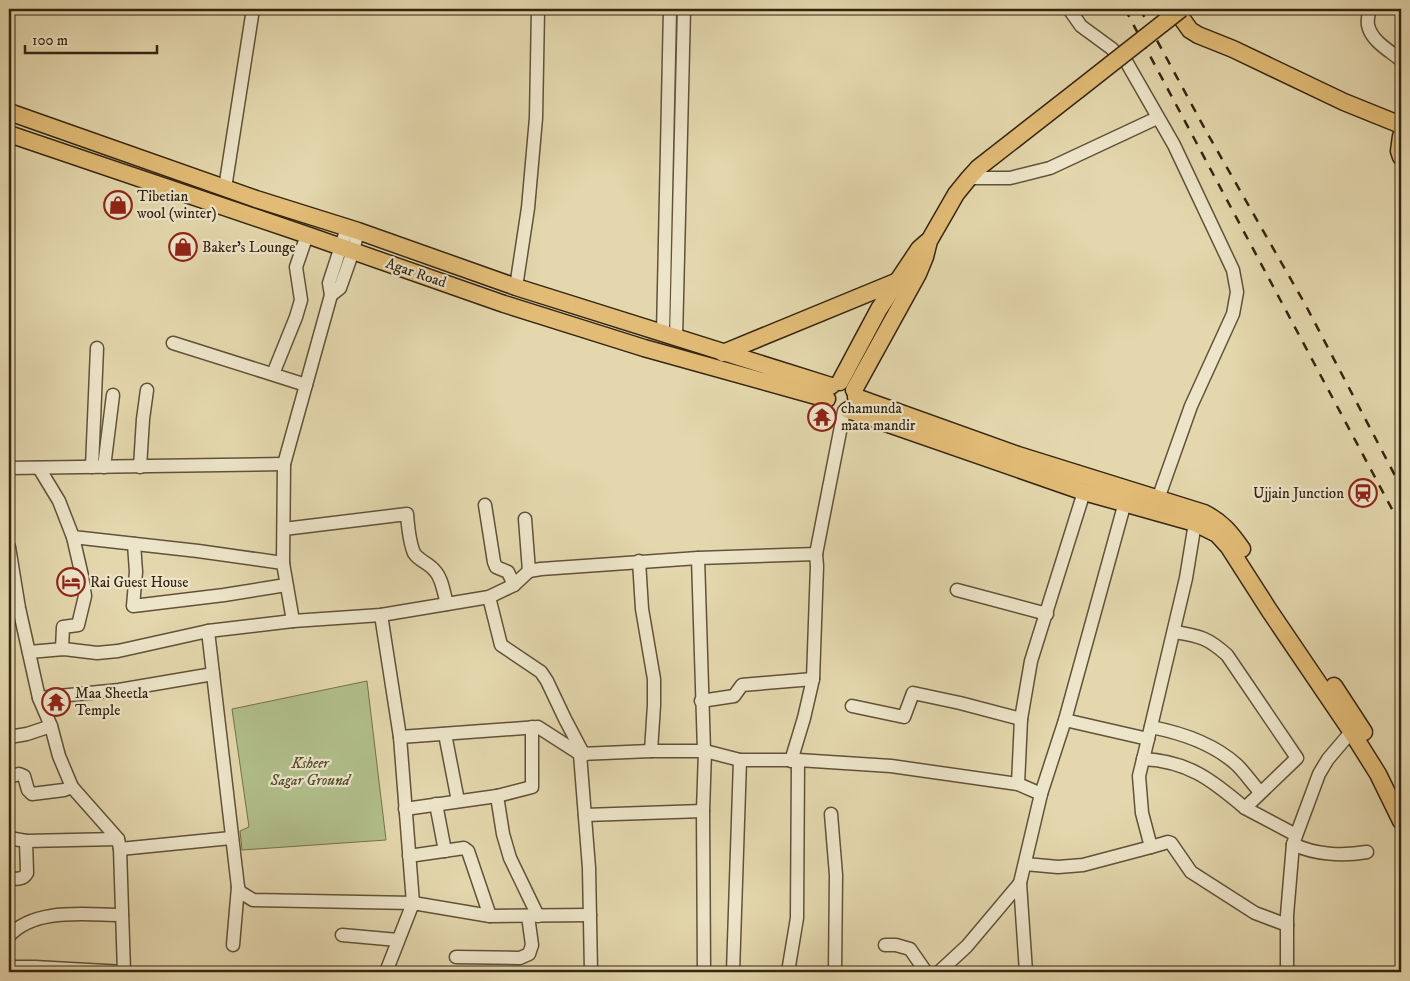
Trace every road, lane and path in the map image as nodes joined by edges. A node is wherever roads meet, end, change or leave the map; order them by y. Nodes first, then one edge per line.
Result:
1 (253, 9) edge
2 (538, 9) edge
3 (1069, 9) edge
4 (1174, 9) edge
5 (1181, 9) edge
6 (1369, 9) edge
7 (670, 14) edge
8 (684, 14) edge
9 (1401, 60) edge
10 (9, 112) edge
11 (1158, 118) junction
12 (1401, 125) edge
13 (9, 134) edge
14 (1401, 136) edge
15 (681, 139) junction
16 (667, 140) junction
17 (1401, 157) edge
18 (969, 178) junction
19 (225, 188) junction
20 (352, 229) junction
21 (307, 235) junction
22 (929, 241) junction
23 (347, 249) junction
24 (898, 280) junction
25 (516, 287) junction
26 (669, 336) junction
27 (173, 342) dead end
28 (97, 348) dead end
29 (723, 353) junction
30 (273, 374) junction
31 (306, 385) junction
32 (147, 390) dead end
33 (112, 395) dead end
34 (843, 396) junction
35 (284, 464) junction
36 (140, 466) junction
37 (98, 467) junction
38 (9, 468) edge
39 (40, 468) junction
40 (1084, 492) junction
41 (1126, 496) junction
42 (1158, 499) junction
43 (485, 505) dead end
44 (526, 520) dead end
45 (1195, 523) junction
46 (284, 528) junction
47 (73, 537) junction
48 (134, 544) junction
49 (9, 547) edge
50 (816, 554) junction
51 (698, 558) junction
52 (639, 561) junction
53 (283, 563) junction
54 (528, 571) junction
55 (286, 585) junction
56 (514, 585) junction
57 (957, 590) dead end
58 (489, 597) junction
59 (447, 604) junction
60 (14, 610) edge
61 (1047, 614) junction
62 (381, 615) junction
63 (293, 621) junction
64 (208, 631) junction
65 (1175, 632) junction
66 (62, 649) junction
67 (29, 652) junction
68 (212, 674) junction
69 (813, 679) junction
70 (39, 698) junction
71 (702, 701) junction
72 (852, 706) dead end
73 (1021, 719) junction
74 (1065, 720) junction
75 (51, 726) junction
76 (532, 727) junction
77 (1355, 727) junction
78 (1150, 733) junction
79 (445, 734) junction
80 (9, 737) edge
81 (400, 737) junction
82 (651, 751) junction
83 (704, 751) junction
84 (582, 755) junction
85 (1143, 759) junction
86 (740, 760) junction
87 (795, 760) junction
88 (9, 777) edge
89 (1018, 784) junction
90 (72, 787) junction
91 (1260, 792) junction
92 (1041, 794) junction
93 (497, 796) junction
94 (1401, 798) edge
95 (458, 801) junction
96 (436, 804) junction
97 (1245, 808) junction
98 (405, 809) junction
99 (702, 811) junction
100 (831, 814) dead end
101 (585, 815) junction
102 (1401, 821) edge
103 (9, 838) edge
104 (231, 838) junction
105 (1295, 839) junction
106 (26, 841) junction
107 (119, 844) junction
108 (1151, 848) junction
109 (445, 851) junction
110 (1367, 852) dead end
111 (409, 856) junction
112 (1025, 864) junction
113 (9, 878) edge
114 (1020, 884) junction
115 (238, 887) junction
116 (413, 903) junction
117 (122, 915) junction
118 (590, 915) junction
119 (490, 916) junction
120 (533, 916) junction
121 (1287, 925) junction
122 (342, 935) dead end
123 (9, 936) edge
124 (398, 940) junction
125 (234, 945) dead end
126 (885, 945) dead end
127 (456, 957) dead end
128 (9, 968) edge
129 (124, 972) edge
130 (386, 972) edge
131 (591, 972) edge
132 (704, 972) edge
133 (733, 972) edge
134 (788, 972) edge
135 (835, 972) edge
136 (926, 972) edge
137 (939, 972) edge
138 (1026, 972) edge
139 (1287, 972) edge

1 - 19 street
2 - 25 street
3 - 11 street
4 - 12 main road
5 - 18 main road, bridge
6 - 9 street
7 - 8 street
7 - 16 street
8 - 15 street
10 - 19 main road
11 - 18 street
11 - 42 street
13 - 21 main road, Agar Road
14 - 17 main road
15 - 16 street
15 - 26 street
16 - 26 street
18 - 22 main road
19 - 20 main road
20 - 23 street
20 - 25 main road
21 - 23 main road, Agar Road
21 - 30 street
22 - 24 main road
22 - 34 main road
23 - 31 street
23 - 34 main road, Agar Road
24 - 29 main road
24 - 34 main road
25 - 26 main road
26 - 29 main road
27 - 30 street
28 - 37 street
29 - 34 main road
30 - 31 street
31 - 35 street
32 - 36 street
33 - 37 street
34 - 40 main road
34 - 41 main road
34 - 50 street
35 - 36 street
35 - 46 street
36 - 37 street
37 - 39 street
38 - 39 street
39 - 47 street
40 - 41 main road
40 - 61 street
41 - 42 main road
41 - 45 main road
41 - 74 street
42 - 77 main road
43 - 56 street
44 - 54 street
45 - 65 street
45 - 77 main road
46 - 53 street
46 - 59 street
47 - 48 street
47 - 66 street
48 - 53 street
48 - 55 street
49 - 60 street
50 - 51 street
50 - 69 street
51 - 52 street
51 - 71 street
52 - 54 street
52 - 82 street
53 - 55 street
54 - 56 street
55 - 63 street
56 - 58 street
57 - 61 street
58 - 59 street
58 - 84 street
59 - 62 street
60 - 67 street
61 - 73 street
62 - 63 street
62 - 81 street
63 - 64 street
64 - 66 street
64 - 68 street
65 - 78 street
65 - 91 street
66 - 67 street
67 - 70 street
68 - 70 street
68 - 104 street
69 - 71 street
69 - 87 street
70 - 75 street
71 - 83 street
72 - 73 street
73 - 89 street
74 - 78 street
74 - 92 street
75 - 80 street
75 - 90 street
76 - 79 street
76 - 84 street
76 - 93 street
77 - 94 main road
77 - 102 main road
77 - 105 street
78 - 85 street
78 - 91 street
79 - 81 street
79 - 95 street
81 - 98 street
82 - 83 street
82 - 84 street
83 - 86 street
83 - 99 street
84 - 101 street
85 - 97 street
85 - 108 street
86 - 87 street
86 - 133 street
87 - 89 street
87 - 134 street
88 - 90 street
89 - 92 street
90 - 107 street
91 - 97 street
92 - 112 street
93 - 95 street
93 - 120 street
95 - 96 street
96 - 98 street
96 - 109 street
97 - 105 street
98 - 111 street
99 - 101 street
99 - 132 street
100 - 135 street
101 - 118 street
103 - 106 street
104 - 107 street
104 - 115 street
105 - 110 street
105 - 121 street
106 - 107 street
106 - 113 street
107 - 117 street
108 - 112 street
108 - 121 street
109 - 111 street
109 - 119 street
111 - 116 street
112 - 114 street
114 - 137 street
114 - 138 street
115 - 116 street
115 - 125 street
116 - 119 street
116 - 124 street
117 - 123 street
117 - 129 street
118 - 120 street
118 - 131 street
119 - 120 street
120 - 127 street
121 - 139 street
122 - 124 street
124 - 130 street
126 - 136 street
128 - 129 street

